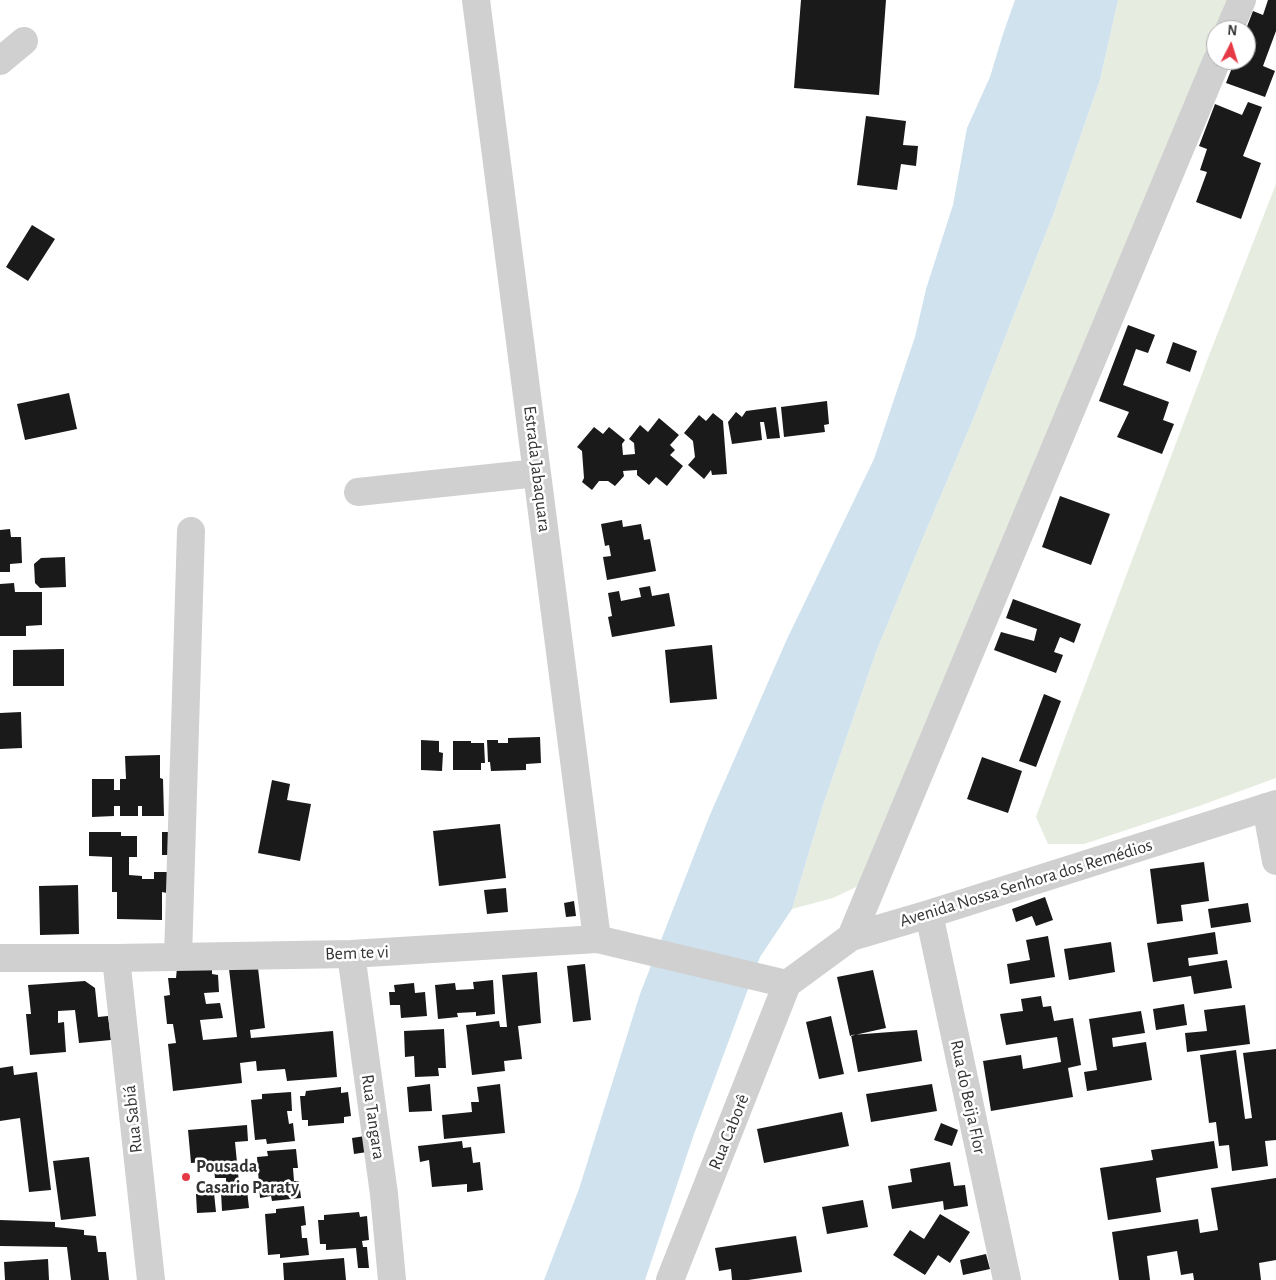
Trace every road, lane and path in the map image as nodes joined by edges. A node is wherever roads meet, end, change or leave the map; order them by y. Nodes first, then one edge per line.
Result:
1 (476, 0) edge
2 (1242, 0) edge
3 (1233, 20) edge
4 (24, 41) dead end
5 (0, 61) edge
6 (1213, 70) edge
7 (537, 473) junction
8 (358, 492) dead end
9 (190, 531) dead end
10 (1271, 806) edge
11 (1276, 861) edge
12 (929, 914) junction
13 (851, 937) junction
14 (597, 939) junction
15 (351, 954) junction
16 (178, 957) junction
17 (0, 958) edge
18 (116, 958) junction
19 (787, 984) junction
20 (151, 1280) edge
21 (392, 1280) edge
22 (670, 1280) edge
23 (1007, 1280) edge

1 - 7 street, Estrada Jabaquara
2 - 3 street
4 - 5 street
6 - 13 street
7 - 8 street
7 - 14 street, Estrada Jabaquara
9 - 16 street
10 - 11 street
10 - 12 street, Avenida Nossa Senhora dos Remédios
12 - 13 street, Avenida Nossa Senhora dos Remédios
12 - 23 street, Rua do Beija Flor
13 - 19 street, Avenida Nossa Senhora dos Remédios
14 - 15 street, Bem te vi
14 - 19 street, Bem te vi
15 - 16 street, Bem te vi
15 - 21 street, Rua Tangara
16 - 18 street, Bem te vi
17 - 18 street, Bem te vi
18 - 20 street, Rua Sabiá
19 - 22 street, Rua Caborê

